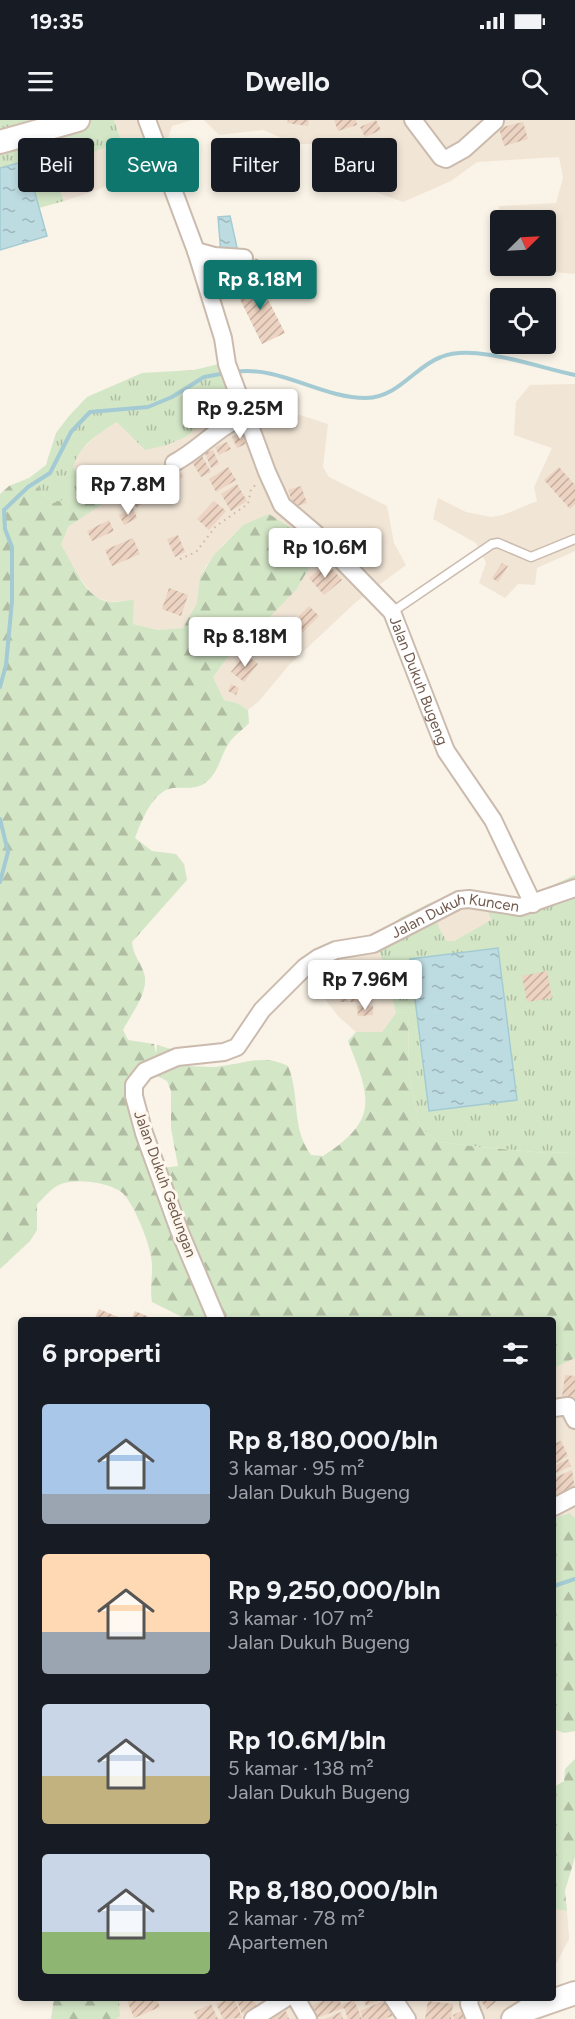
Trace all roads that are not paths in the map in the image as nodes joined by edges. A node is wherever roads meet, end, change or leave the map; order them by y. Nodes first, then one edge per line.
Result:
1 (78, 120) edge
2 (147, 120) edge
3 (413, 120) edge
4 (495, 120) edge
5 (0, 142) edge
6 (195, 251) junction
7 (244, 258) dead end
8 (247, 416) junction
9 (174, 463) dead end
10 (575, 539) edge
11 (392, 612) junction
12 (575, 888) edge
13 (533, 904) junction
14 (305, 967) joint
15 (217, 1317) edge
16 (575, 1496) edge
17 (556, 1506) edge
18 (575, 1993) edge
19 (556, 2000) edge
20 (281, 2001) edge
21 (298, 2001) edge
22 (395, 2001) edge
23 (552, 2001) edge
24 (253, 2019) edge
25 (308, 2019) edge
26 (407, 2019) edge
27 (513, 2019) edge

1 - 5 street
2 - 6 street, Jalan Dukuh Bugeng
3 - 4 street
6 - 7 street
6 - 8 street, Jalan Dukuh Bugeng
8 - 9 street
8 - 11 street, Jalan Dukuh Bugeng
10 - 11 lane
11 - 13 street, Jalan Dukuh Bugeng
12 - 13 street, Jalan Dukuh Kuncen
13 - 14 street, Jalan Dukuh Kuncen
14 - 15 street, Jalan Dukuh Gedungan
16 - 17 street
18 - 19 street
20 - 24 street
21 - 25 street
22 - 26 street
23 - 27 street

